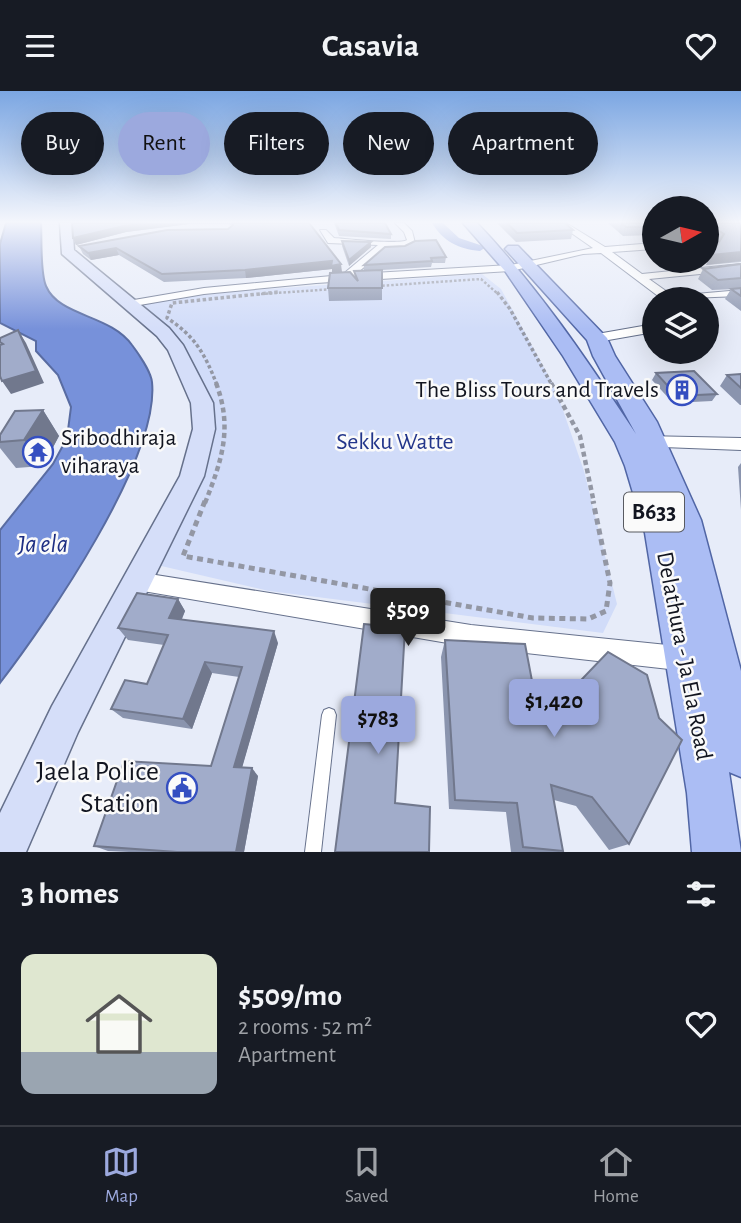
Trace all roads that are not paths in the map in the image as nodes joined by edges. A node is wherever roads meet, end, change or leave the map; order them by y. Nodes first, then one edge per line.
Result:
1 (83, 259) edge
2 (369, 259) edge
3 (511, 259) edge
4 (514, 259) edge
5 (551, 259) edge
6 (615, 259) edge
7 (520, 266) junction
8 (741, 267) edge
9 (642, 277) junction
10 (344, 279) junction
11 (654, 287) edge
12 (741, 293) edge
13 (719, 295) edge
14 (128, 303) junction
15 (642, 330) edge
16 (597, 338) junction
17 (641, 442) junction
18 (741, 444) edge
19 (137, 581) junction
20 (687, 659) junction
21 (329, 715) dead end
22 (741, 755) edge
23 (4, 852) edge
24 (313, 852) edge
25 (717, 852) edge

1 - 14 street
2 - 10 street
3 - 7 main road, Delathura - Ja Ela Road / B633
4 - 7 main road, Delathura - Ja Ela Road / B633
5 - 7 street
6 - 9 street
7 - 10 street
7 - 16 main road, Delathura - Ja Ela Road / B633
7 - 17 main road, Delathura - Ja Ela Road / B633
8 - 9 street
9 - 11 street
10 - 14 street
12 - 13 street
14 - 19 street
15 - 16 street
16 - 17 main road, Delathura - Ja Ela Road / B633
17 - 18 street
17 - 20 main road, Delathura - Ja Ela Road / B633
17 - 22 main road, Delathura - Ja Ela Road / B633
19 - 20 street
19 - 23 street
20 - 25 main road, Delathura - Ja Ela Road / B633
21 - 24 lane

